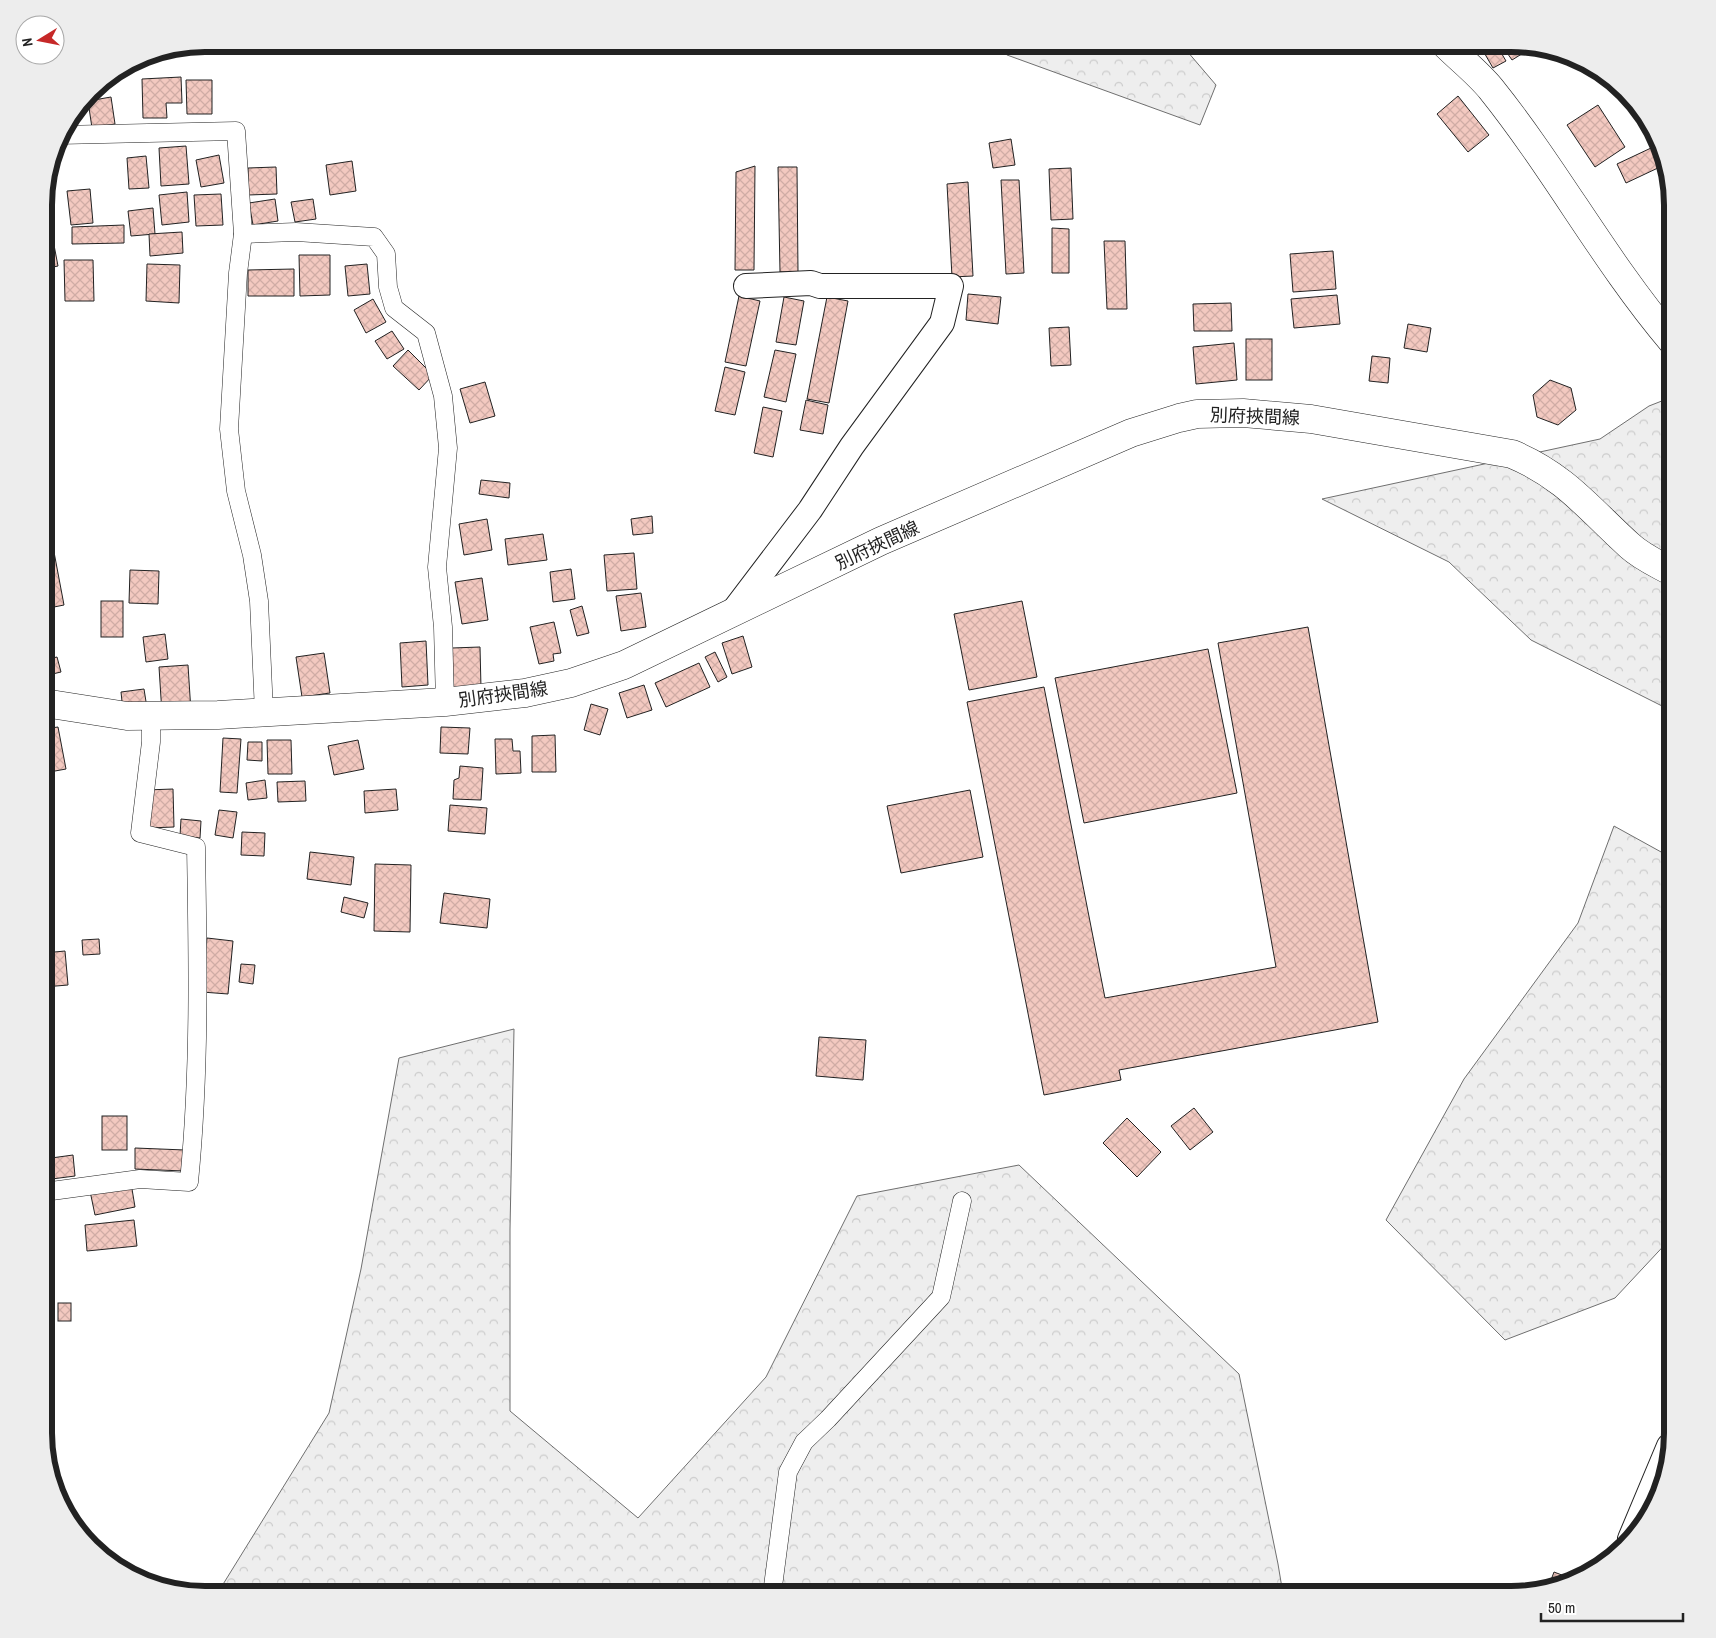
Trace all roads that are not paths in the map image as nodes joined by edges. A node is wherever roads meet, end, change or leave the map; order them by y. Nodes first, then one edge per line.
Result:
1 (1453, 52) edge
2 (70, 135) edge
3 (243, 234) junction
4 (746, 286) dead end
5 (1663, 330) edge
6 (1663, 567) edge
7 (730, 615) junction
8 (445, 702) junction
9 (53, 705) edge
10 (264, 712) junction
11 (151, 716) junction
12 (53, 1191) edge
13 (962, 1201) dead end
14 (1657, 1474) edge
15 (1642, 1510) edge
16 (773, 1586) edge

1 - 5 main road
2 - 3 street
3 - 8 street
3 - 10 street
4 - 7 street
6 - 7 main road, 別府挾間線
7 - 8 main road, 別府挾間線
8 - 10 main road, 別府挾間線
9 - 11 main road, 別府挾間線
10 - 11 main road, 別府挾間線
11 - 12 street
13 - 16 street
14 - 15 street

